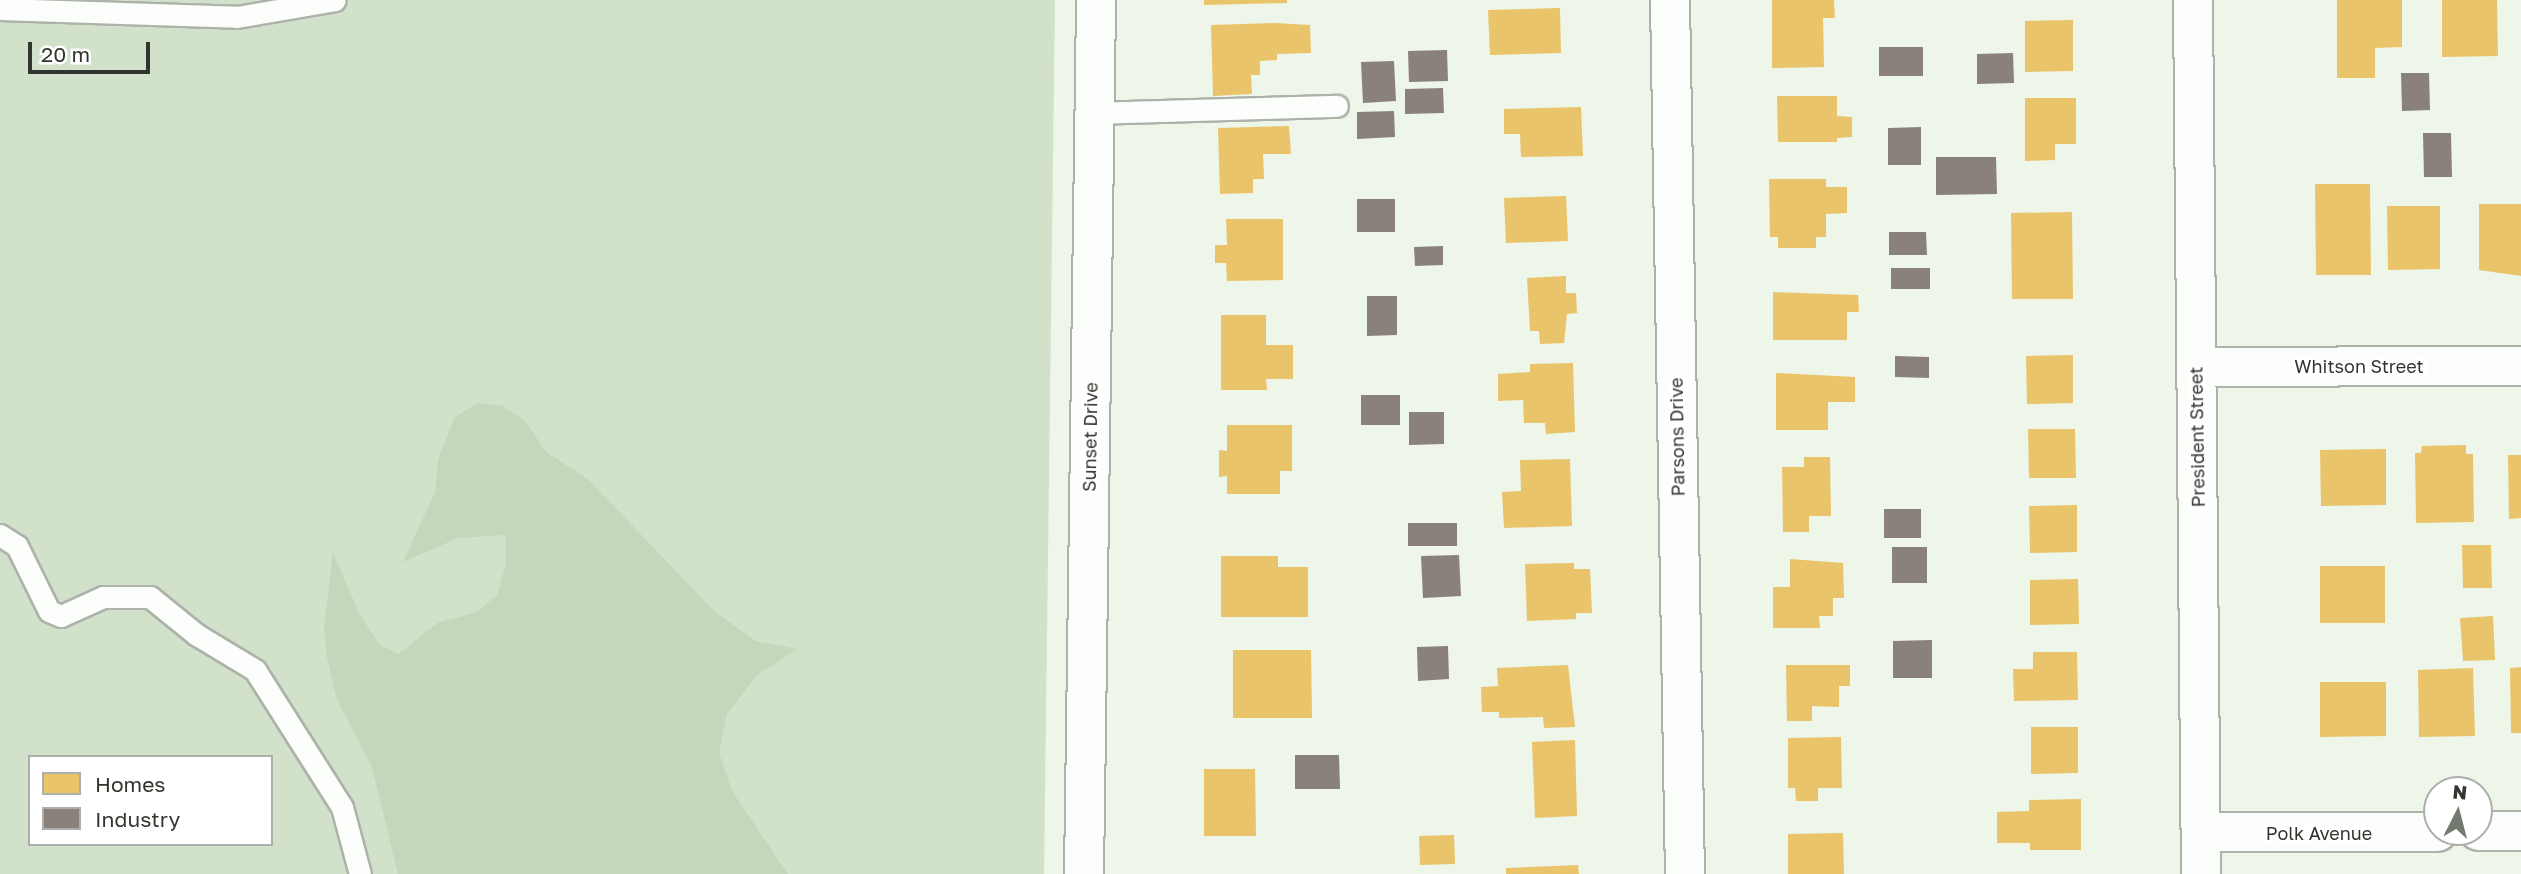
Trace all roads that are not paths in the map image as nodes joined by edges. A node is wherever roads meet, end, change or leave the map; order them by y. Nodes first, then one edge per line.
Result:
1 (335, 0) edge
2 (1096, 0) edge
3 (1670, 0) edge
4 (2193, 0) edge
5 (0, 9) edge
6 (1336, 106) dead end
7 (1094, 113) junction
8 (2521, 366) edge
9 (2197, 367) junction
10 (0, 535) edge
11 (2493, 831) edge
12 (2521, 831) edge
13 (2201, 832) junction
14 (2423, 832) edge
15 (360, 874) edge
16 (1084, 874) edge
17 (1685, 874) edge
18 (2202, 874) edge

1 - 5 lane
2 - 7 street, Sunset Drive
3 - 17 street, Parsons Drive
4 - 9 street, President Street
6 - 7 lane
7 - 16 street, Sunset Drive
8 - 9 street, Whitson Street
9 - 13 street, President Street
10 - 15 lane
11 - 12 street
13 - 14 street, Polk Avenue
13 - 18 street, President Street

